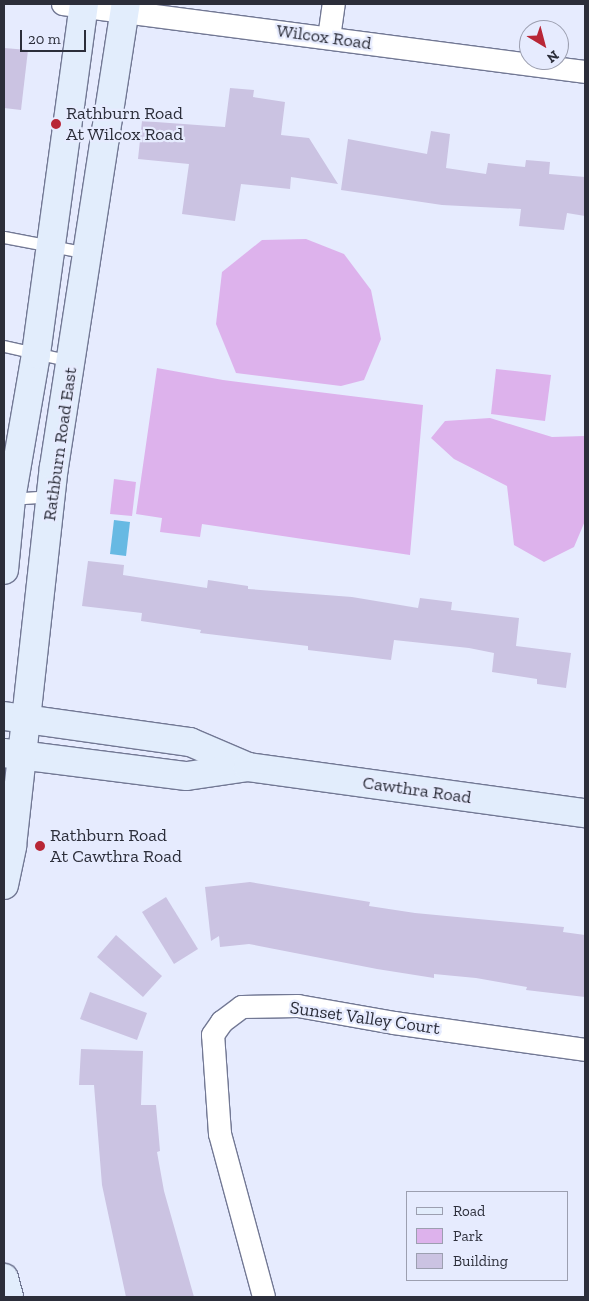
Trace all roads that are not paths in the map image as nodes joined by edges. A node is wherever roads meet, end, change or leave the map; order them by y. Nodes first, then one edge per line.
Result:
1 (77, 4) edge
2 (334, 4) edge
3 (125, 7) edge
4 (329, 38) junction
5 (585, 72) edge
6 (4, 237) edge
7 (51, 246) junction
8 (88, 252) junction
9 (4, 346) edge
10 (36, 354) junction
11 (71, 361) junction
12 (52, 496) junction
13 (8, 498) edge
14 (4, 570) edge
15 (15, 718) edge
16 (12, 754) edge
17 (248, 767) junction
18 (585, 813) edge
19 (4, 885) edge
20 (585, 1050) edge
21 (4, 1278) edge
22 (8, 1297) edge
23 (264, 1297) edge

1 - 3 street, Wilcox Road
1 - 7 street, Rathburn Road East
2 - 4 street
3 - 4 street, Wilcox Road
3 - 8 street, Rathburn Road East
4 - 5 street, Wilcox Road
6 - 7 lane
7 - 8 lane
7 - 10 street, Rathburn Road East
8 - 11 street, Rathburn Road East
9 - 10 lane
10 - 11 lane
10 - 13 street, Rathburn Road East
11 - 12 street, Rathburn Road East
12 - 13 lane
12 - 15 street, Rathburn Road East
13 - 14 street, Rathburn Road East
15 - 16 street, Rathburn Road East
15 - 17 street, Cawthra Road
16 - 17 street, Cawthra Road
16 - 19 street, Rathburn Road East
17 - 18 street, Cawthra Road
20 - 23 street, Sunset Valley Court
21 - 22 street

